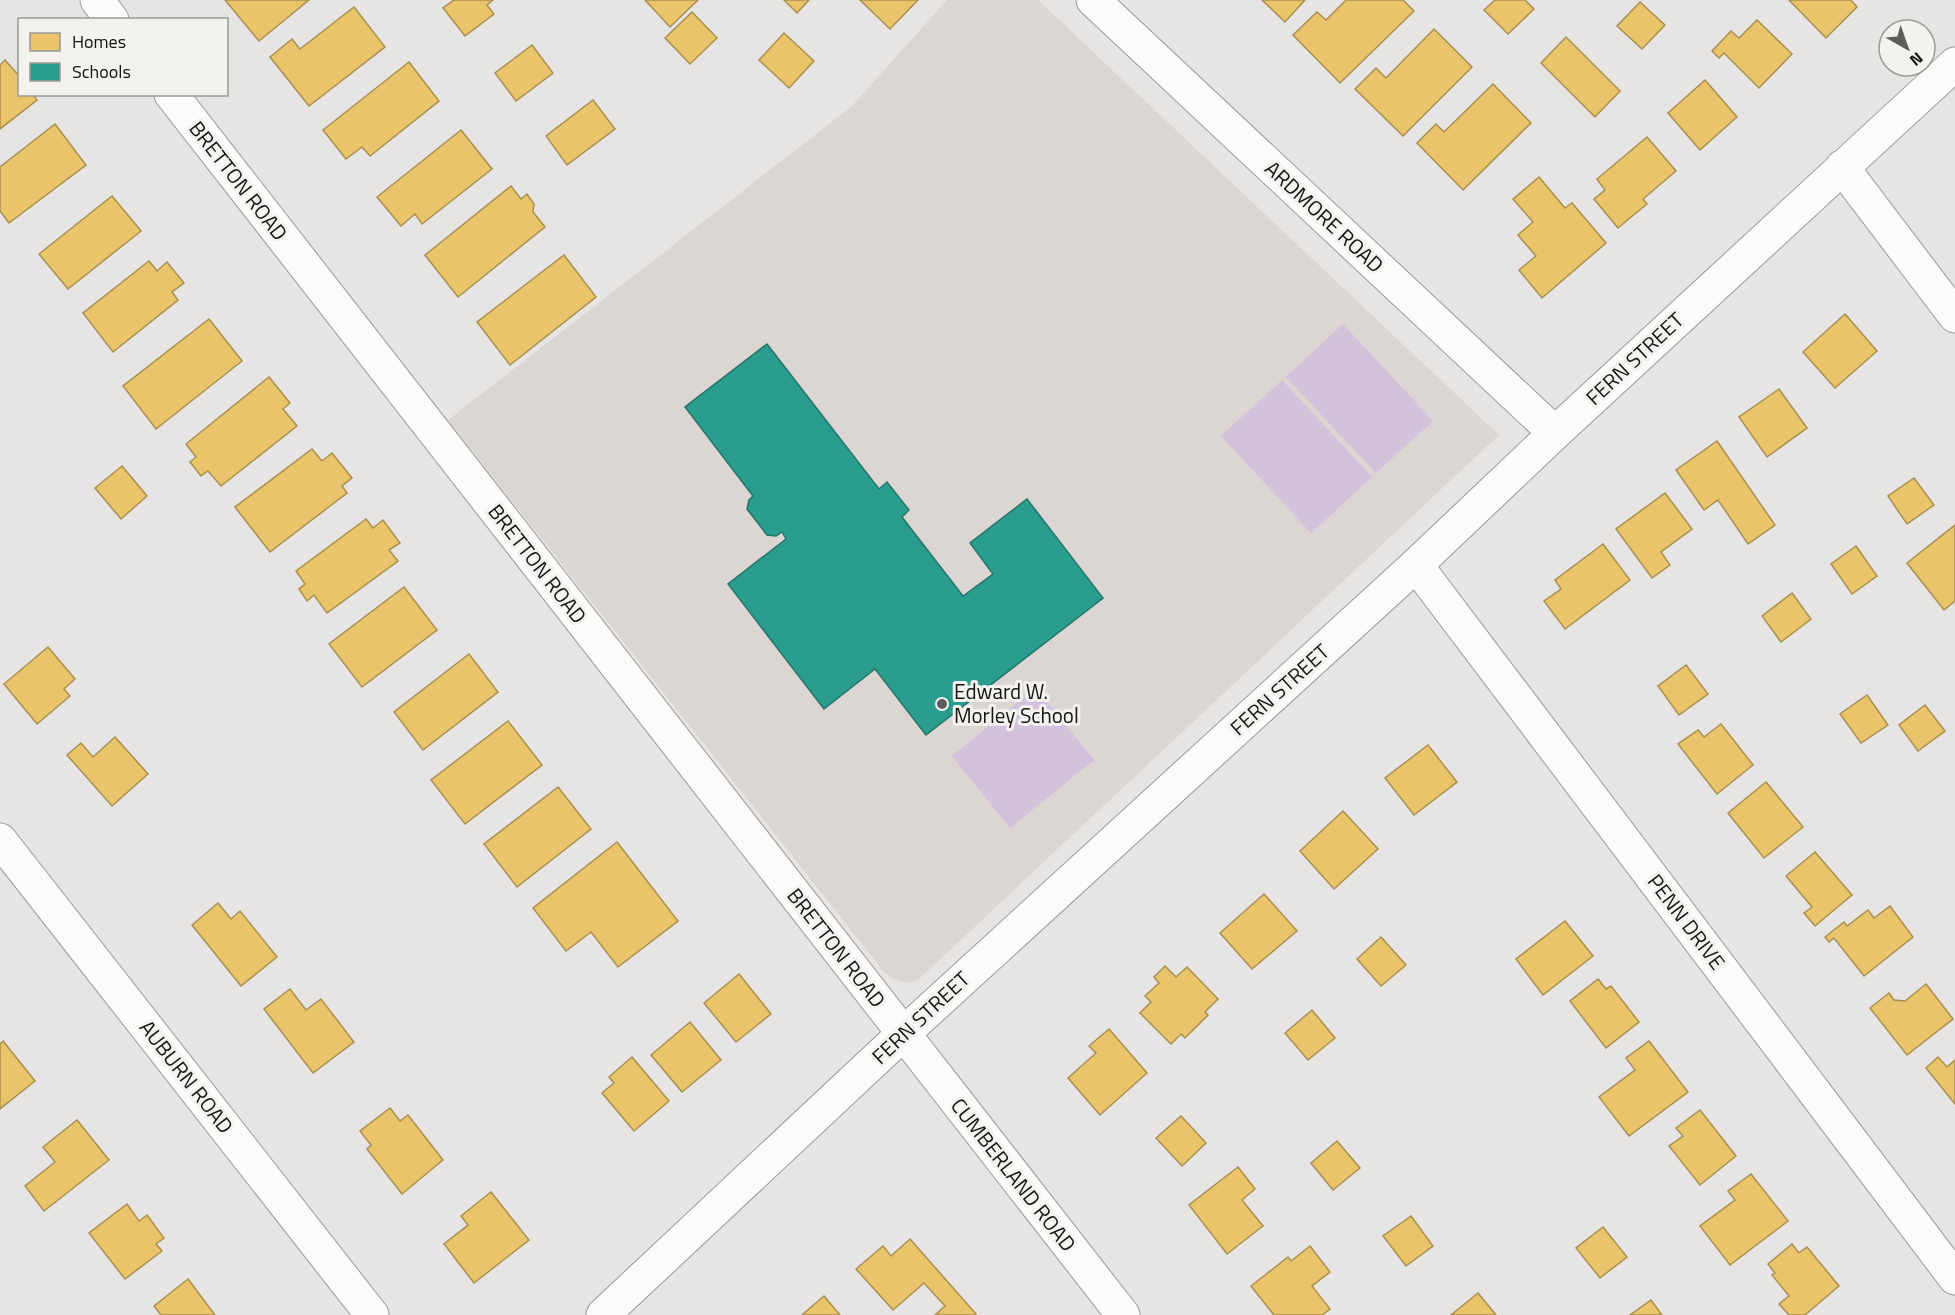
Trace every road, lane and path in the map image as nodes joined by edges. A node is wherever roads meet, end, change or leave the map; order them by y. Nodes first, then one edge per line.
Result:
1 (97, 0) edge
2 (1093, 0) edge
3 (110, 18) edge
4 (1955, 64) edge
5 (173, 96) edge
6 (1842, 167) junction
7 (1955, 316) edge
8 (1555, 433) junction
9 (1416, 565) junction
10 (0, 840) edge
11 (903, 1034) junction
12 (1955, 1278) edge
13 (372, 1315) edge
14 (603, 1315) edge
15 (1123, 1315) edge

1 - 3 street
2 - 8 street, ARDMORE ROAD
4 - 6 street, FERN STREET
5 - 11 street, BRETTON ROAD
6 - 7 street
6 - 8 street, FERN STREET
8 - 9 street, FERN STREET
9 - 11 street, FERN STREET
9 - 12 street, PENN DRIVE
10 - 13 street, AUBURN ROAD
11 - 14 street, FERN STREET
11 - 15 street, CUMBERLAND ROAD

